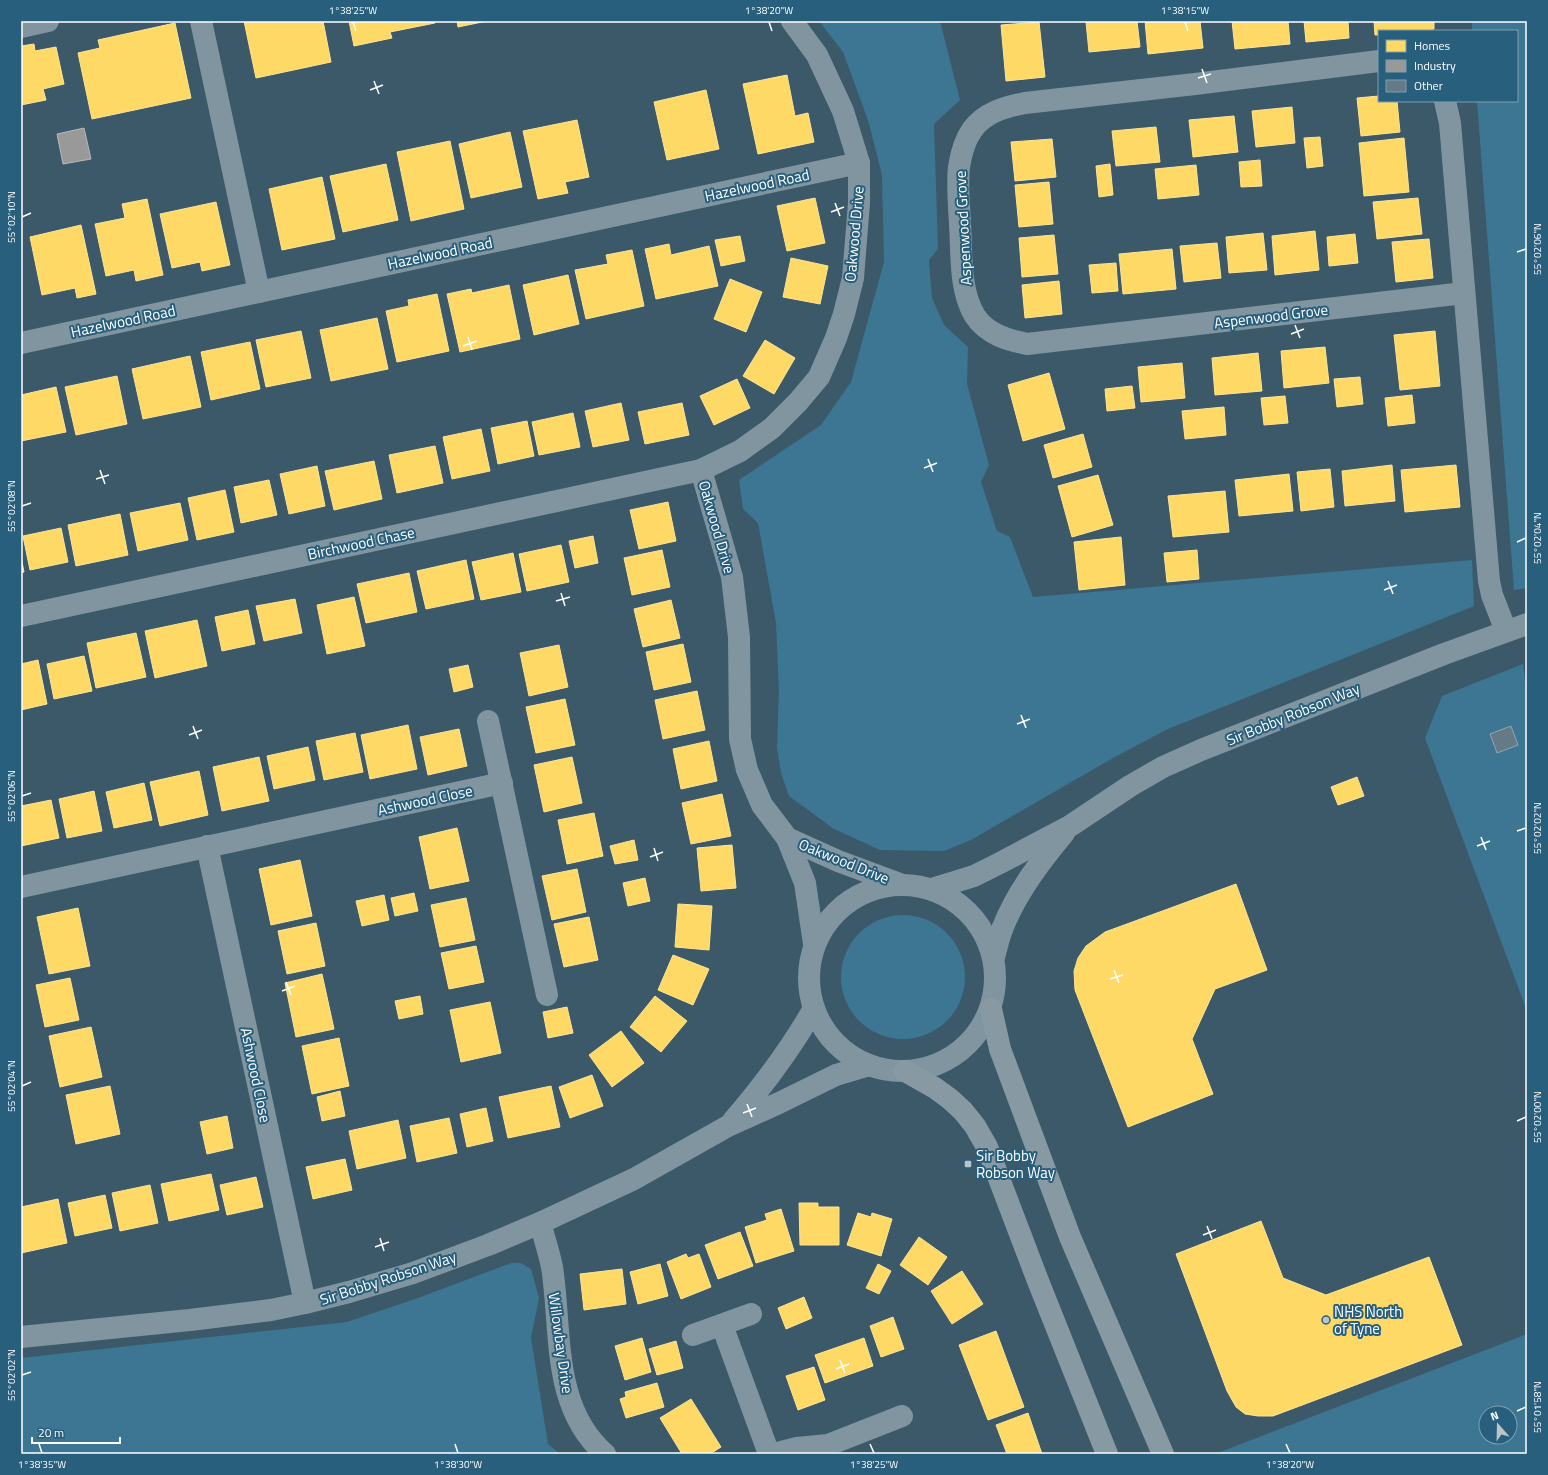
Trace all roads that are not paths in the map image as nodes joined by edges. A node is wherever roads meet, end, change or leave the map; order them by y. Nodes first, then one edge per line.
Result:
1 (48, 21) edge
2 (201, 21) edge
3 (792, 21) edge
4 (21, 27) edge
5 (1378, 61) edge
6 (1445, 102) edge
7 (859, 163) junction
8 (259, 292) junction
9 (1464, 293) junction
10 (21, 342) edge
11 (701, 470) junction
12 (21, 616) edge
13 (1527, 624) edge
14 (1506, 631) junction
15 (488, 721) dead end
16 (502, 783) junction
17 (1070, 826) junction
18 (787, 838) junction
19 (207, 846) junction
20 (901, 884) junction
21 (21, 887) edge
22 (935, 888) junction
23 (814, 944) junction
24 (994, 957) junction
25 (547, 995) dead end
26 (991, 1009) junction
27 (813, 1010) junction
28 (866, 1066) junction
29 (905, 1071) junction
30 (728, 1126) junction
31 (540, 1223) junction
32 (305, 1303) junction
33 (751, 1314) dead end
34 (722, 1325) junction
35 (693, 1335) dead end
36 (21, 1337) edge
37 (902, 1416) dead end
38 (605, 1454) edge
39 (769, 1454) edge
40 (774, 1454) edge
41 (1107, 1454) edge
42 (1163, 1454) edge

1 - 4 street
2 - 8 street
3 - 7 street, Oakwood Drive
5 - 9 street, Aspenwood Grove
6 - 9 street
7 - 8 street, Hazelwood Road
7 - 11 street, Oakwood Drive
8 - 10 street, Hazelwood Road
9 - 14 street
11 - 12 street, Birchwood Chase
11 - 18 street, Oakwood Drive
13 - 14 street, Sir Bobby Robson Way
14 - 17 street, Sir Bobby Robson Way
15 - 16 street
16 - 19 street, Ashwood Close
16 - 25 street
17 - 22 street, Sir Bobby Robson Way
17 - 24 street, Sir Bobby Robson Way
18 - 20 street, Oakwood Drive
18 - 23 street, Oakwood Drive
19 - 21 street, Ashwood Close
19 - 32 street, Ashwood Close
20 - 22 street
20 - 23 street
22 - 24 street
23 - 27 street
24 - 26 street
26 - 29 street
26 - 42 street
27 - 28 street
27 - 30 street, Sir Bobby Robson Way
28 - 29 street
28 - 30 street, Sir Bobby Robson Way
29 - 41 street
30 - 31 street, Sir Bobby Robson Way
31 - 32 street, Sir Bobby Robson Way
31 - 38 street, Willowbay Drive
32 - 36 street, Sir Bobby Robson Way
33 - 34 street
34 - 35 street
34 - 39 street
37 - 40 street

